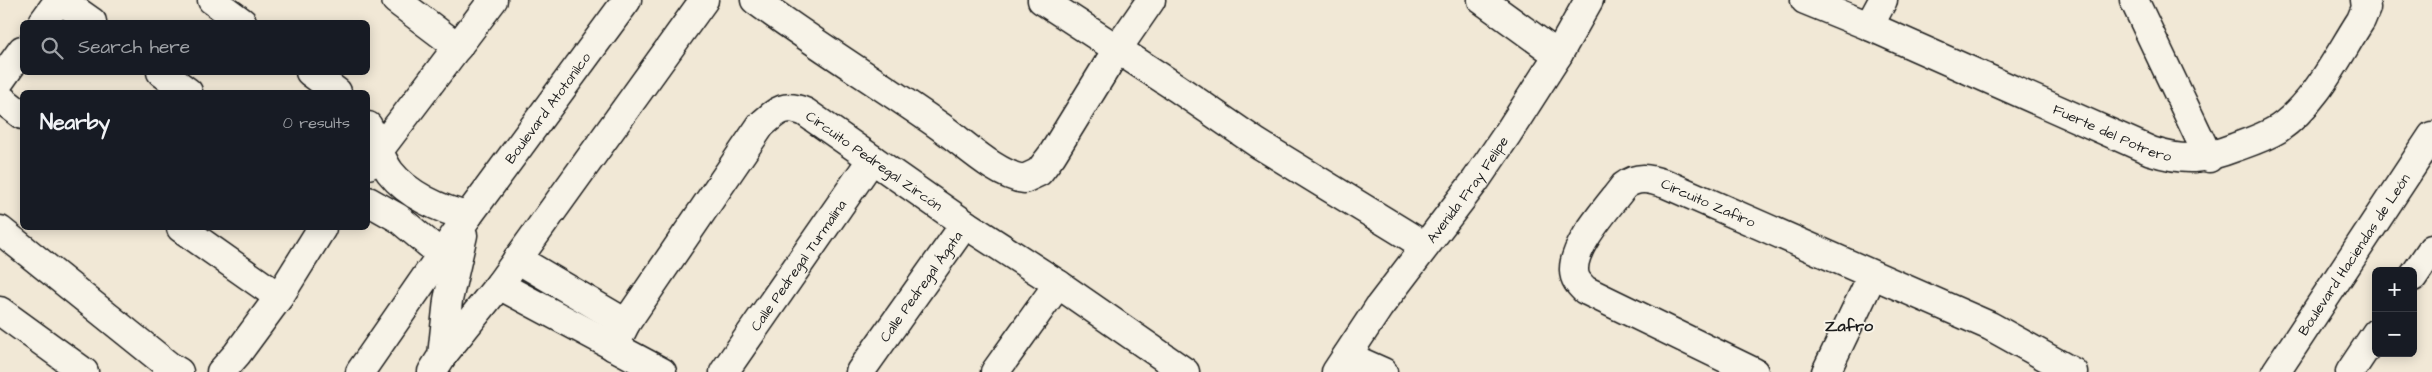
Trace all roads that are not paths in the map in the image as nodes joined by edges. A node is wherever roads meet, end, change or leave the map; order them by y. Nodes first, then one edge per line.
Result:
1 (60, 0) edge
2 (212, 0) edge
3 (396, 0) edge
4 (493, 0) edge
5 (627, 0) edge
6 (704, 0) edge
7 (755, 0) edge
8 (1042, 0) edge
9 (1151, 0) edge
10 (1482, 0) edge
11 (1590, 0) edge
12 (1805, 0) edge
13 (1883, 0) edge
14 (2134, 0) edge
15 (2365, 0) edge
16 (45, 20) edge
17 (89, 20) edge
18 (239, 20) edge
19 (1869, 26) junction
20 (458, 47) junction
21 (1118, 48) junction
22 (20, 53) edge
23 (1558, 55) junction
24 (165, 75) edge
25 (314, 75) edge
26 (0, 81) edge
27 (185, 90) edge
28 (334, 90) edge
29 (0, 98) edge
30 (20, 113) edge
31 (2432, 136) edge
32 (371, 147) edge
33 (2209, 158) junction
34 (872, 159) junction
35 (370, 202) edge
36 (468, 216) junction
37 (964, 224) junction
38 (0, 230) edge
39 (184, 230) edge
40 (321, 230) edge
41 (1425, 246) junction
42 (2432, 248) edge
43 (442, 255) junction
44 (517, 259) junction
45 (2417, 271) edge
46 (1872, 276) junction
47 (499, 284) junction
48 (1058, 284) junction
49 (279, 297) junction
50 (0, 311) edge
51 (626, 324) junction
52 (2372, 339) edge
53 (614, 347) junction
54 (437, 364) edge
55 (1342, 364) edge
56 (2289, 367) edge
57 (84, 372) edge
58 (179, 372) edge
59 (221, 372) edge
60 (360, 372) edge
61 (662, 372) edge
62 (724, 372) edge
63 (860, 372) edge
64 (995, 372) edge
65 (1185, 372) edge
66 (1383, 372) edge
67 (1754, 372) edge
68 (1826, 372) edge
69 (2073, 372) edge
70 (2350, 372) edge

1 - 16 street
1 - 17 street
2 - 18 street
3 - 20 street
4 - 20 street
5 - 36 street, Boulevard Atotonilco
6 - 44 street
7 - 21 street
8 - 21 street
9 - 21 street
10 - 23 street
11 - 23 street, Avenida Fray Felipe
12 - 19 street, Fuerte del Potrero
13 - 19 street
14 - 33 street
15 - 33 street, Fuerte del Potrero
19 - 33 street, Fuerte del Potrero
20 - 32 street
21 - 41 street
22 - 26 street
23 - 41 street, Avenida Fray Felipe
24 - 27 street
25 - 28 street
29 - 30 street
31 - 56 street, Boulevard Haciendas de León
32 - 36 street
34 - 37 street, Circuito Pedregal Zircón
34 - 51 street, Circuito Pedregal Zircón
34 - 62 street, Calle Pedregal Turmalina
35 - 43 street
36 - 43 street, Boulevard Atotonilco
36 - 54 street, Boulevard Atotonilco
37 - 48 street, Circuito Pedregal Zircón
37 - 63 street, Calle Pedregal Ágata
38 - 58 street
39 - 49 street
40 - 49 street
41 - 55 street, Avenida Fray Felipe
42 - 45 street
43 - 60 street, Boulevard Atotonilco
44 - 47 street
44 - 51 street
46 - 67 street, Circuito Zafiro
46 - 68 street
46 - 69 street, Circuito Zafiro
47 - 53 street
47 - 54 street
48 - 64 street
48 - 65 street, Circuito Pedregal Zircón
49 - 59 street
50 - 57 street
51 - 53 street, Circuito Pedregal Zircón
52 - 70 street
53 - 61 street
55 - 66 street

